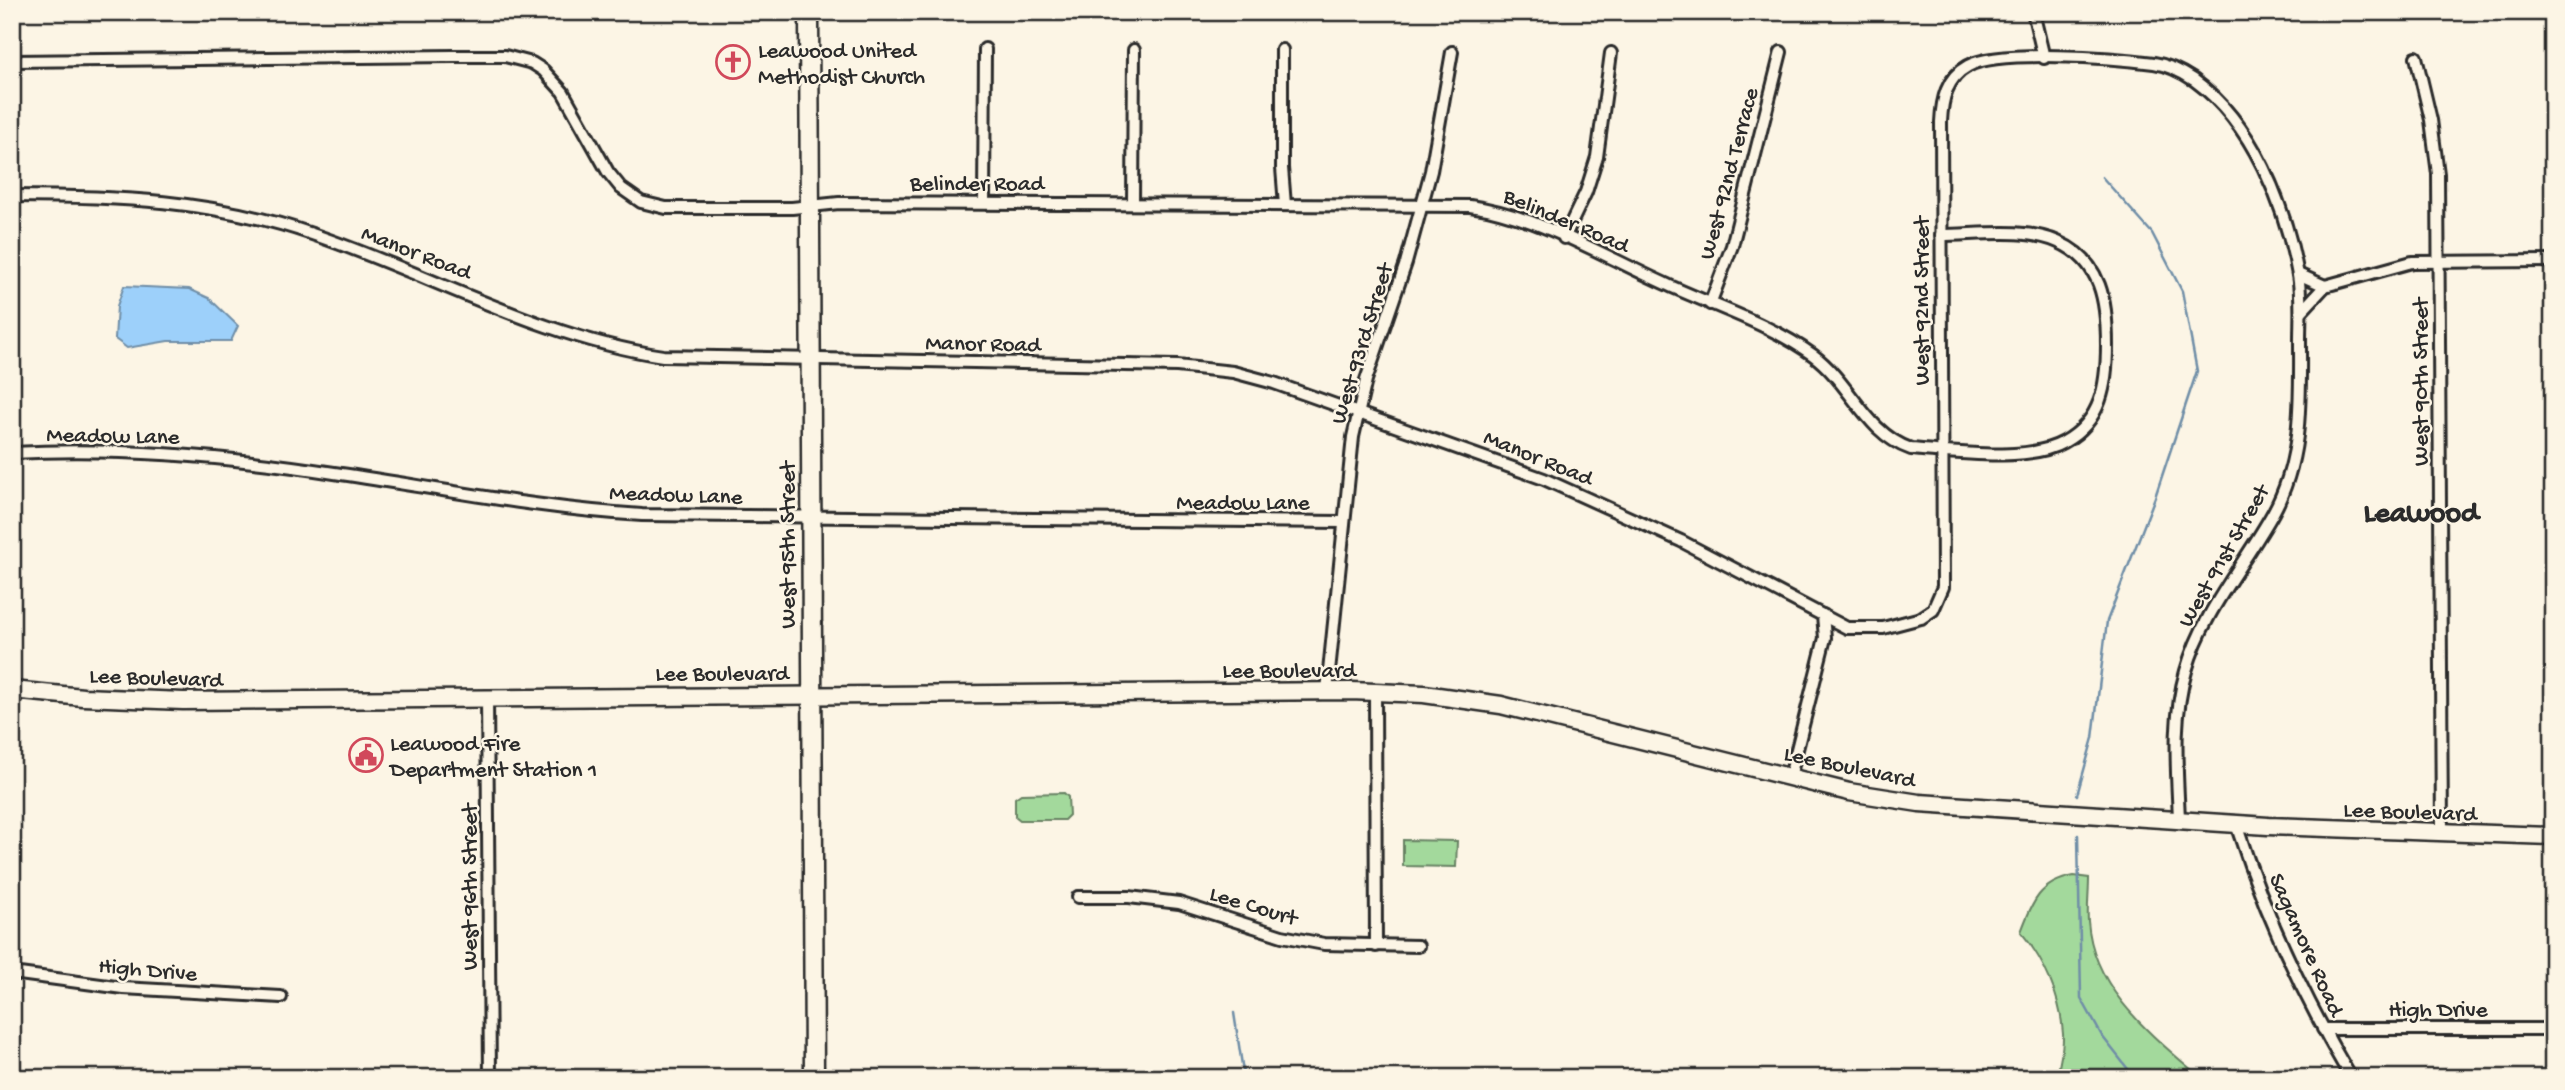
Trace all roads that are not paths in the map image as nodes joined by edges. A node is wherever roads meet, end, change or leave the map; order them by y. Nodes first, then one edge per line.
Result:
1 (810, 12) edge
2 (2033, 12) edge
3 (985, 49) dead end
4 (1134, 50) dead end
5 (1282, 50) dead end
6 (1451, 52) dead end
7 (1611, 52) dead end
8 (1780, 52) dead end
9 (2416, 57) dead end
10 (2044, 58) junction
11 (12, 61) edge
12 (12, 196) edge
13 (984, 204) junction
14 (1133, 204) junction
15 (1285, 205) junction
16 (1422, 205) junction
17 (810, 206) junction
18 (1941, 235) junction
19 (1564, 238) junction
20 (2553, 261) edge
21 (2439, 262) junction
22 (2298, 274) junction
23 (2325, 286) junction
24 (1710, 304) junction
25 (2301, 312) junction
26 (810, 360) junction
27 (1359, 412) junction
28 (1942, 451) junction
29 (12, 453) edge
30 (811, 517) junction
31 (1343, 522) junction
32 (1823, 615) junction
33 (1923, 617) joint
34 (1847, 628) junction
35 (1825, 638) junction
36 (12, 690) edge
37 (1327, 691) junction
38 (1375, 692) junction
39 (812, 695) junction
40 (487, 696) junction
41 (1790, 777) junction
42 (2179, 819) junction
43 (2236, 824) junction
44 (2442, 834) junction
45 (2553, 836) edge
46 (1078, 897) dead end
47 (1376, 946) junction
48 (1419, 946) dead end
49 (12, 973) edge
50 (281, 997) dead end
51 (2553, 1029) edge
52 (2323, 1030) junction
53 (490, 1078) edge
54 (814, 1078) edge
55 (2351, 1078) edge

1 - 17 main road, West 95th Street
2 - 10 street
3 - 13 street
4 - 14 street
5 - 15 street
6 - 16 street, West 93rd Street
7 - 19 street
8 - 24 street, West 92nd Terrace
9 - 21 street, West 90th Street
10 - 18 street, West 92nd Street
10 - 22 street, West 91st Street
11 - 17 street, Belinder Road
12 - 26 street, Manor Road
13 - 14 street, Belinder Road
13 - 17 street, Belinder Road
14 - 15 street, Belinder Road
15 - 16 street, Belinder Road
16 - 19 street, Belinder Road
16 - 27 street, West 93rd Street
17 - 26 main road, West 95th Street
18 - 28 street, West 92nd Street
18 - 28 street, Belinder Road
19 - 24 street, Belinder Road
20 - 21 street
21 - 23 street
21 - 44 street, West 90th Street
22 - 23 street
22 - 25 street, West 91st Street
23 - 25 street
24 - 28 street, Belinder Road
25 - 42 street, West 91st Street
26 - 27 street, Manor Road
26 - 30 main road, West 95th Street
27 - 31 street, West 93rd Street
27 - 32 street, Manor Road
28 - 33 street, West 92nd Street
29 - 30 street, Meadow Lane
30 - 31 street, Meadow Lane
30 - 39 main road, West 95th Street
31 - 37 street, West 93rd Street
32 - 34 street, Manor Road
32 - 35 street
33 - 34 street, Manor Road
34 - 35 street
35 - 41 street
36 - 40 street, Lee Boulevard
37 - 38 street, Lee Boulevard
37 - 39 street, Lee Boulevard
38 - 41 street, Lee Boulevard
38 - 47 street
39 - 40 street, Lee Boulevard
39 - 54 main road, West 95th Street
40 - 53 street, West 96th Street
41 - 42 street, Lee Boulevard
42 - 43 street, Lee Boulevard
43 - 44 street, Lee Boulevard
43 - 52 street, Sagamore Road
44 - 45 street, Lee Boulevard
46 - 47 street, Lee Court
47 - 48 street, Lee Court
49 - 50 street, High Drive
51 - 52 street, High Drive
52 - 55 street, Sagamore Road

